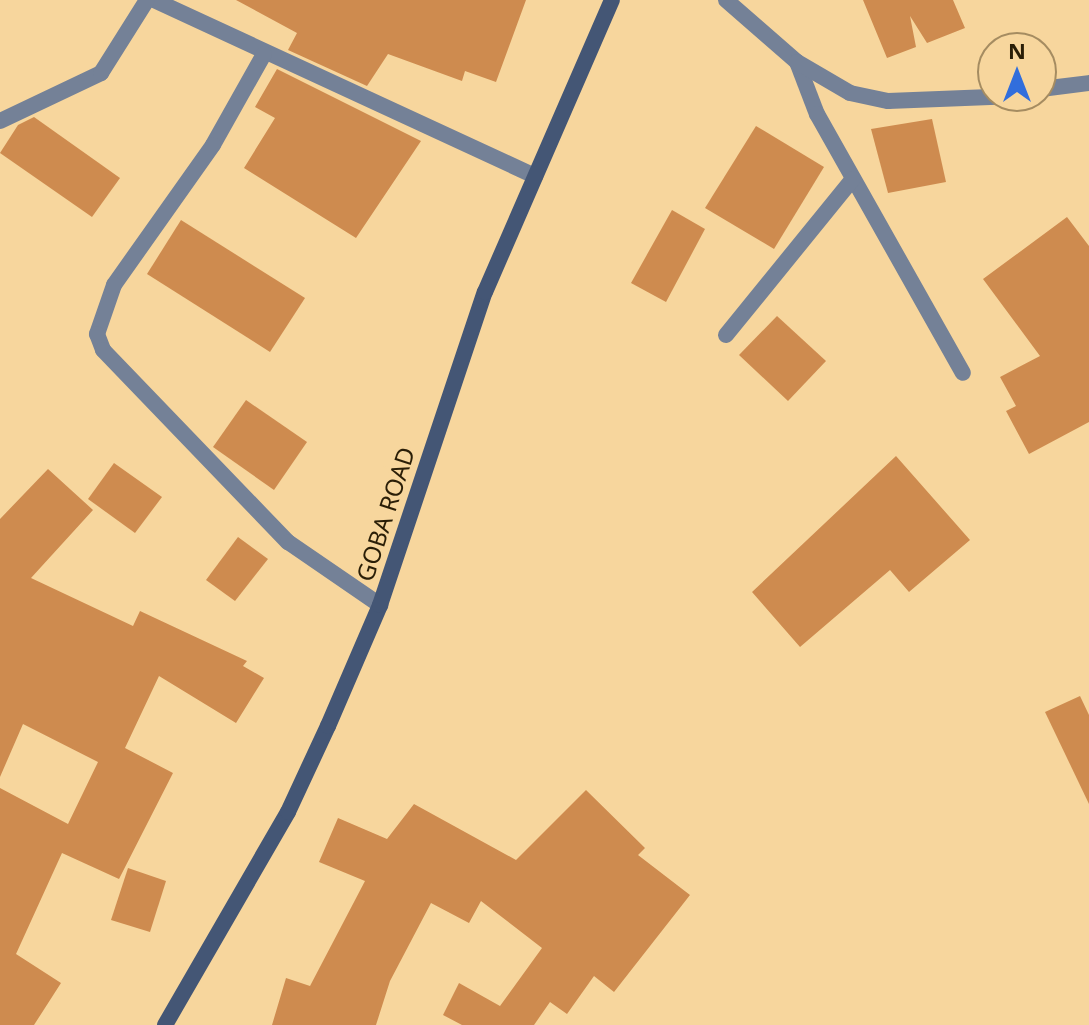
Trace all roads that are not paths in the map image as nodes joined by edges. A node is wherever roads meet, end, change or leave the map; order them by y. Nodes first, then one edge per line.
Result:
1 (147, 0) edge
2 (154, 0) edge
3 (612, 0) edge
4 (726, 0) edge
5 (264, 54) junction
6 (797, 62) junction
7 (1089, 83) edge
8 (1057, 87) edge
9 (977, 98) edge
10 (0, 121) edge
11 (535, 176) junction
12 (853, 179) junction
13 (726, 335) dead end
14 (963, 373) dead end
15 (380, 605) junction
16 (165, 1025) edge

1 - 10 street
2 - 5 street
3 - 11 main road, GOBA ROAD
4 - 6 street
5 - 11 street
5 - 15 street
6 - 9 street
6 - 12 street
7 - 8 street
11 - 15 main road, GOBA ROAD
12 - 13 street
12 - 14 street
15 - 16 main road, GOBA ROAD

